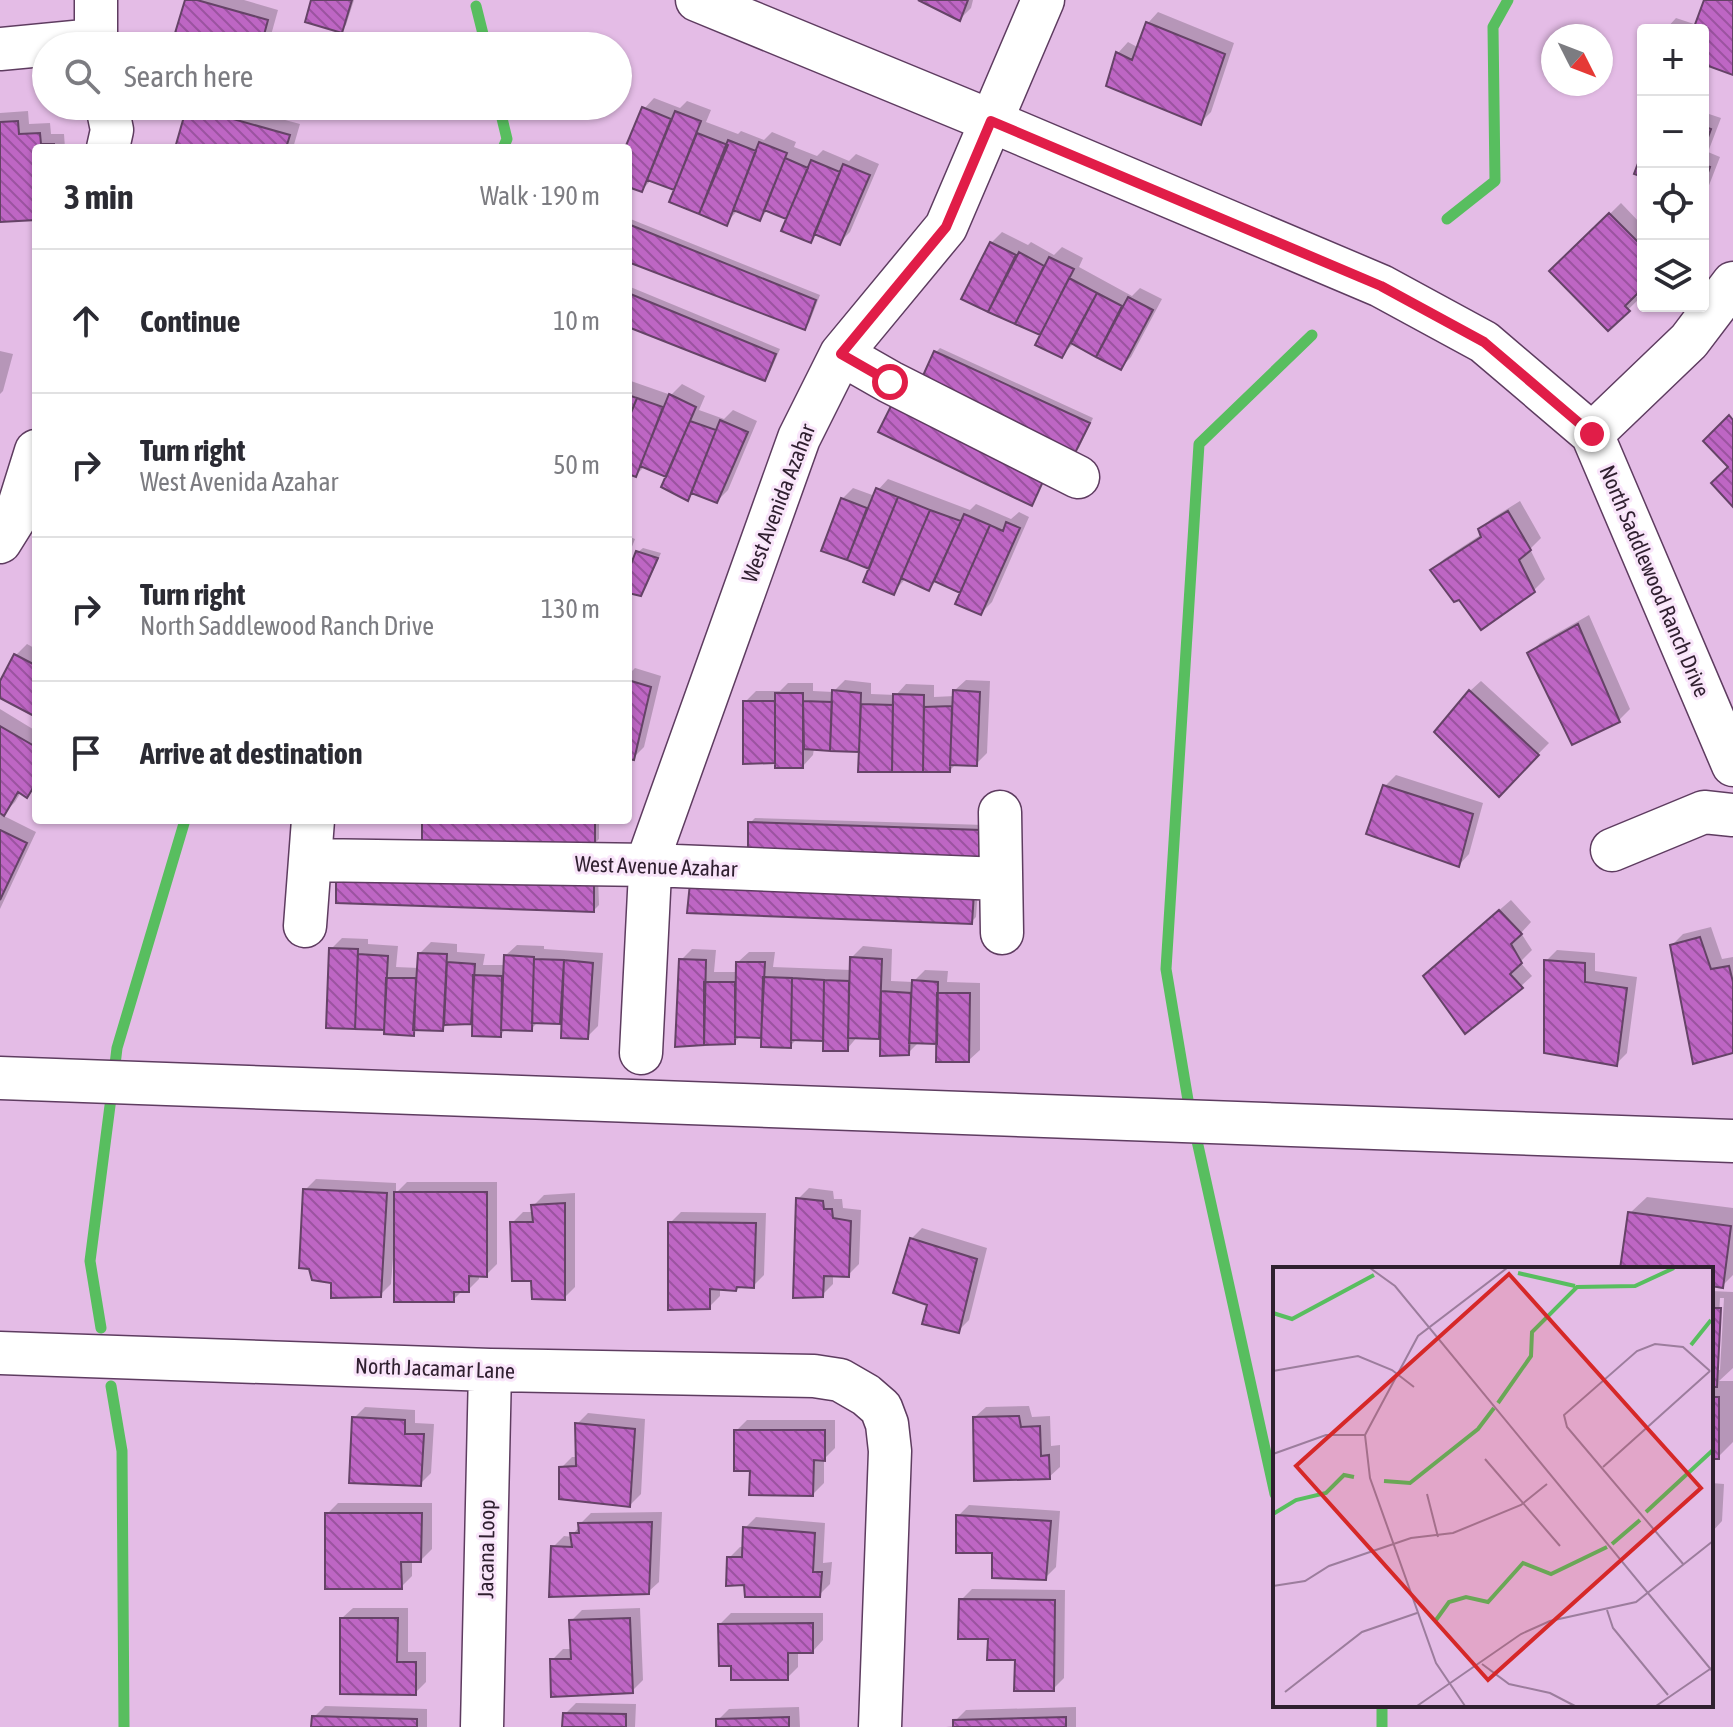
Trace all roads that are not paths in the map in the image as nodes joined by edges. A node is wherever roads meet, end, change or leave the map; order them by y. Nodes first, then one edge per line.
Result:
1 (697, 0) edge
2 (1043, 0) edge
3 (32, 42) edge
4 (0, 49) edge
5 (110, 120) edge
6 (991, 121) junction
7 (109, 144) edge
8 (1733, 283) edge
9 (841, 354) junction
10 (1592, 434) junction
11 (32, 464) edge
12 (1078, 477) dead end
13 (0, 542) edge
14 (1733, 765) edge
15 (1000, 812) dead end
16 (1733, 815) edge
17 (312, 840) edge
18 (1612, 850) dead end
19 (650, 865) junction
20 (1001, 879) junction
21 (305, 926) dead end
22 (1002, 933) dead end
23 (641, 1053) dead end
24 (0, 1078) edge
25 (1733, 1141) edge
26 (0, 1353) edge
27 (490, 1370) junction
28 (482, 1727) edge
29 (880, 1727) edge

1 - 6 street, North Saddlewood Ranch Drive
2 - 6 street, West Avenida Azahar
3 - 4 street
5 - 7 street
6 - 9 street, West Avenida Azahar
6 - 10 street, North Saddlewood Ranch Drive
8 - 10 street
9 - 12 street
9 - 19 street, West Avenida Azahar
10 - 14 street, North Saddlewood Ranch Drive
11 - 13 street
15 - 20 street
16 - 18 street
17 - 19 street, West Avenue Azahar
17 - 21 street
19 - 20 street, West Avenue Azahar
19 - 23 street, West Avenida Azahar
20 - 22 street
24 - 25 street
26 - 27 street, North Jacamar Lane
27 - 28 street, Jacana Loop
27 - 29 street, North Jacamar Lane

